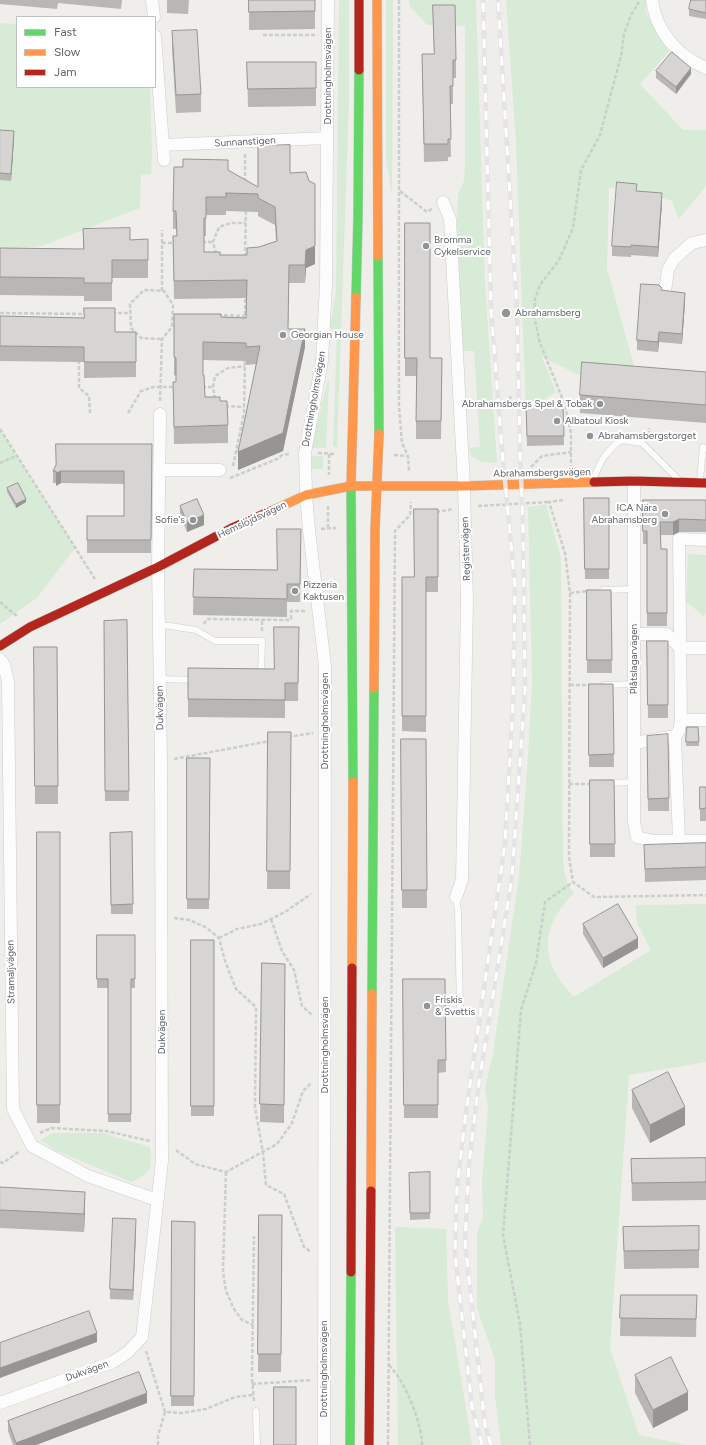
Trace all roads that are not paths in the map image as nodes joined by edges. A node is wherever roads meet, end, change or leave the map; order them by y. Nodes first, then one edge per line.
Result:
1 (152, 0) edge
2 (328, 0) edge
3 (359, 0) edge
4 (377, 0) edge
5 (652, 0) edge
6 (154, 16) edge
7 (156, 50) edge
8 (706, 68) edge
9 (327, 138) junction
10 (163, 145) junction
11 (164, 160) dead end
12 (443, 202) road end
13 (706, 240) edge
14 (665, 291) edge
15 (160, 414) road end
16 (706, 448) edge
17 (160, 470) junction
18 (220, 470) dead end
19 (634, 481) junction
20 (682, 482) junction
21 (592, 483) junction
22 (703, 483) edge
23 (351, 486) junction
24 (378, 486) junction
25 (464, 486) junction
26 (306, 495) junction
27 (706, 540) edge
28 (158, 567) junction
29 (634, 589) junction
30 (588, 591) edge
31 (159, 626) junction
32 (634, 634) junction
33 (0, 646) edge
34 (680, 648) junction
35 (706, 648) edge
36 (0, 659) edge
37 (160, 679) junction
38 (204, 680) edge
39 (258, 682) edge
40 (634, 684) junction
41 (590, 685) edge
42 (681, 720) junction
43 (706, 720) edge
44 (675, 736) junction
45 (634, 743) junction
46 (634, 782) junction
47 (591, 784) edge
48 (679, 841) junction
49 (706, 841) edge
50 (456, 897) joint
51 (460, 1010) dead end
52 (157, 1200) junction
53 (0, 1403) edge
54 (256, 1412) road end
55 (257, 1445) edge
56 (324, 1445) edge
57 (350, 1445) edge
58 (369, 1445) edge

1 - 6 street
2 - 9 street, Drottningholmsvägen
3 - 23 main road
4 - 24 main road
5 - 8 street
7 - 10 street
9 - 10 street, Sunnanstigen
9 - 26 street, Drottningholmsvägen
10 - 11 street
12 - 25 street, Registervägen
13 - 14 street
15 - 17 street
16 - 22 lane
17 - 18 street
17 - 28 street
19 - 20 main road, Abrahamsbergsvägen
19 - 21 main road, Abrahamsbergsvägen
19 - 29 street, Plåtslagarvägen
20 - 21 lane
20 - 22 main road, Abrahamsbergsvägen
21 - 25 main road, Abrahamsbergsvägen
23 - 24 main road, Abrahamsbergsvägen
23 - 26 main road, Hemslöjdsvägen
23 - 57 main road
24 - 25 main road, Abrahamsbergsvägen
24 - 58 main road
25 - 50 street, Registervägen
26 - 28 main road, Hemslöjdsvägen
26 - 56 street, Drottningholmsvägen
27 - 34 street
28 - 31 street, Dukvägen
28 - 33 main road, Hemslöjdsvägen
29 - 30 lane
29 - 32 street, Plåtslagarvägen
31 - 37 street, Dukvägen
31 - 39 lane
32 - 34 street
32 - 40 street, Plåtslagarvägen
34 - 35 street
34 - 42 street
36 - 52 street, Stramaljvägen
37 - 38 lane
37 - 52 street, Dukvägen
40 - 41 lane
40 - 45 street, Plåtslagarvägen
42 - 43 street
42 - 44 street
44 - 45 street
44 - 48 street
45 - 46 street, Plåtslagarvägen
46 - 47 lane
46 - 48 street, Plåtslagarvägen
48 - 49 street
50 - 51 lane
52 - 53 street, Dukvägen
54 - 55 lane

